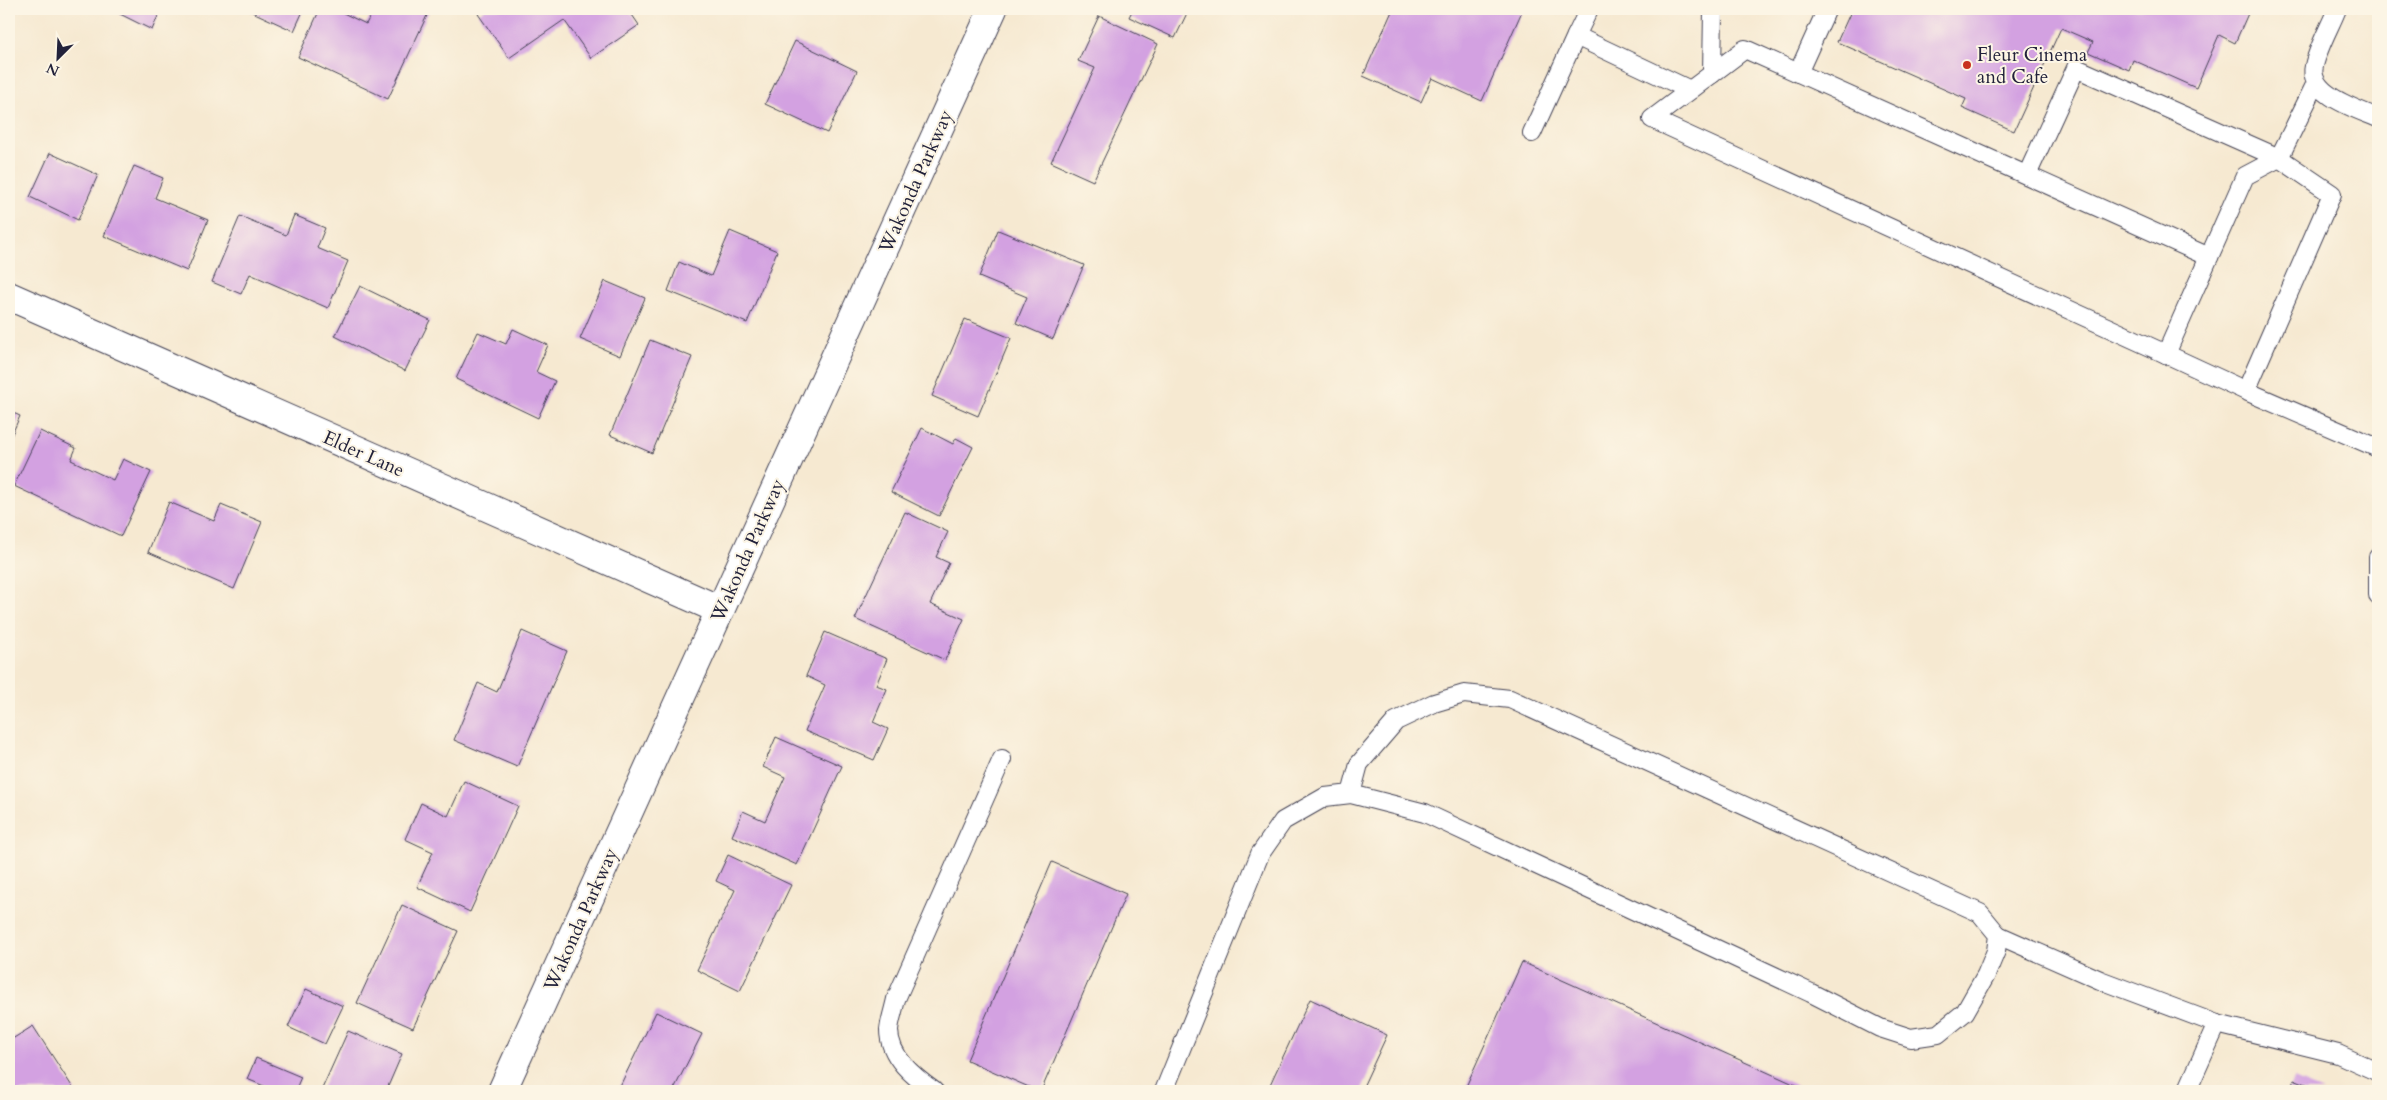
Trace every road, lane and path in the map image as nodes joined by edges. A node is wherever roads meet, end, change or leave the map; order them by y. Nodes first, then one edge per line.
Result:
1 (993, 9) edge
2 (1589, 9) edge
3 (1713, 9) edge
4 (1827, 9) edge
5 (2337, 9) edge
6 (1576, 36) junction
7 (1798, 73) junction
8 (1712, 74) junction
9 (2316, 83) junction
10 (1690, 90) junction
11 (2378, 118) edge
12 (1532, 133) dead end
13 (2279, 158) junction
14 (2027, 175) junction
15 (2209, 256) junction
16 (9, 296) edge
17 (2166, 354) junction
18 (2246, 391) junction
19 (2378, 448) edge
20 (2378, 557) edge
21 (2378, 594) edge
22 (720, 610) junction
23 (1002, 759) dead end
24 (1351, 794) junction
25 (1998, 935) junction
26 (2217, 1024) junction
27 (2378, 1072) edge
28 (502, 1091) edge
29 (934, 1091) edge
30 (1164, 1091) edge
31 (2187, 1091) edge

1 - 22 street, Wakonda Parkway
2 - 6 lane
3 - 8 lane
4 - 7 lane
5 - 9 lane
6 - 10 lane
6 - 12 lane
7 - 8 lane
7 - 14 lane
8 - 10 lane
9 - 11 lane
9 - 13 lane
10 - 17 lane
13 - 14 lane
13 - 15 lane
13 - 18 lane
14 - 15 lane
15 - 17 lane
16 - 22 street, Elder Lane
17 - 18 lane
18 - 19 lane
20 - 21 lane
22 - 28 street, Wakonda Parkway
23 - 29 lane
24 - 25 lane
24 - 25 lane
24 - 30 lane
25 - 26 lane
26 - 27 lane
26 - 31 lane

